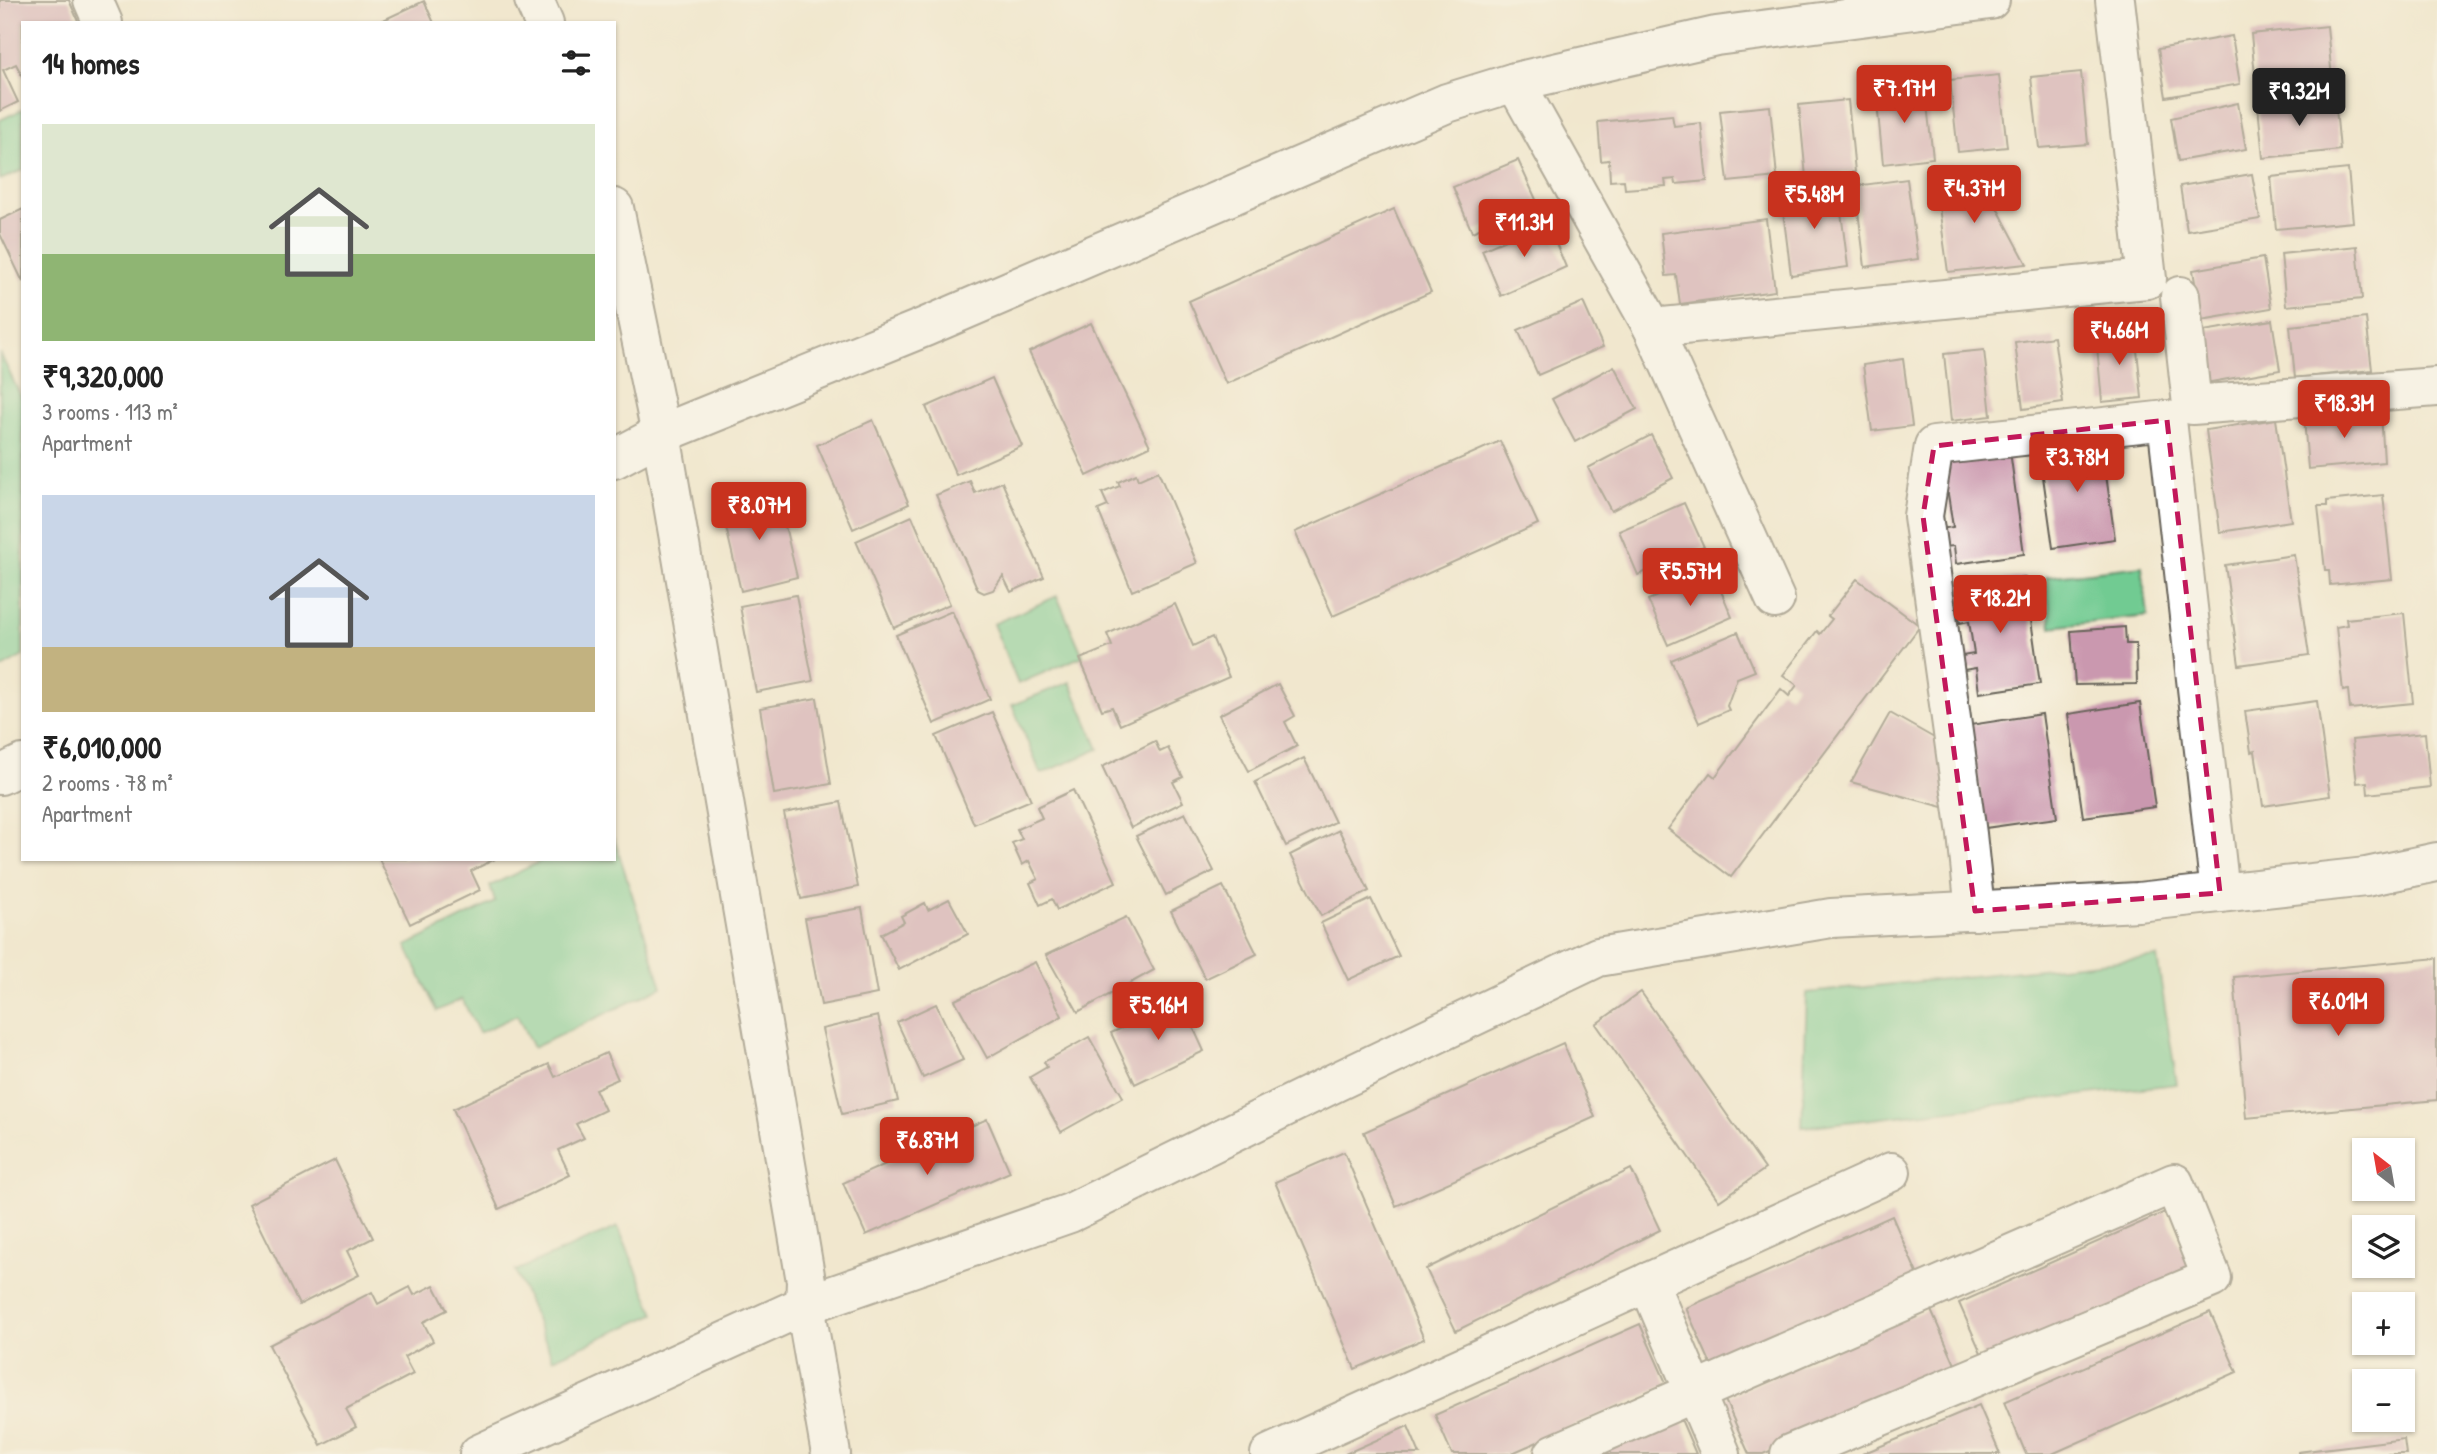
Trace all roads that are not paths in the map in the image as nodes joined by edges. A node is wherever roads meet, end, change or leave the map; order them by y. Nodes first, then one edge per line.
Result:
1 (93, 0) edge
2 (534, 0) edge
3 (1990, 0) edge
4 (2115, 0) edge
5 (102, 21) edge
6 (543, 21) edge
7 (1515, 82) junction
8 (616, 218) edge
9 (2180, 296) dead end
10 (1653, 328) junction
11 (2437, 387) edge
12 (661, 434) junction
13 (616, 458) edge
14 (1775, 599) dead end
15 (21, 765) edge
16 (0, 775) edge
17 (2437, 862) edge
18 (2220, 893) junction
19 (1975, 911) junction
20 (1891, 1172) dead end
21 (1648, 1282) junction
22 (805, 1305) junction
23 (1695, 1391) junction
24 (479, 1454) edge
25 (831, 1454) edge
26 (1270, 1454) edge
27 (1554, 1454) edge
28 (1721, 1454) edge
29 (1790, 1454) edge

1 - 5 street
2 - 6 street
3 - 7 street
4 - 10 street
7 - 10 street
7 - 12 street
8 - 12 street
9 - 11 street
10 - 14 street
12 - 13 street
12 - 22 street
15 - 16 street
17 - 18 street
18 - 19 street
18 - 19 street
19 - 22 street
20 - 21 street
21 - 23 street
21 - 26 street
22 - 24 street
22 - 25 street
23 - 27 street
23 - 28 street
23 - 29 street

